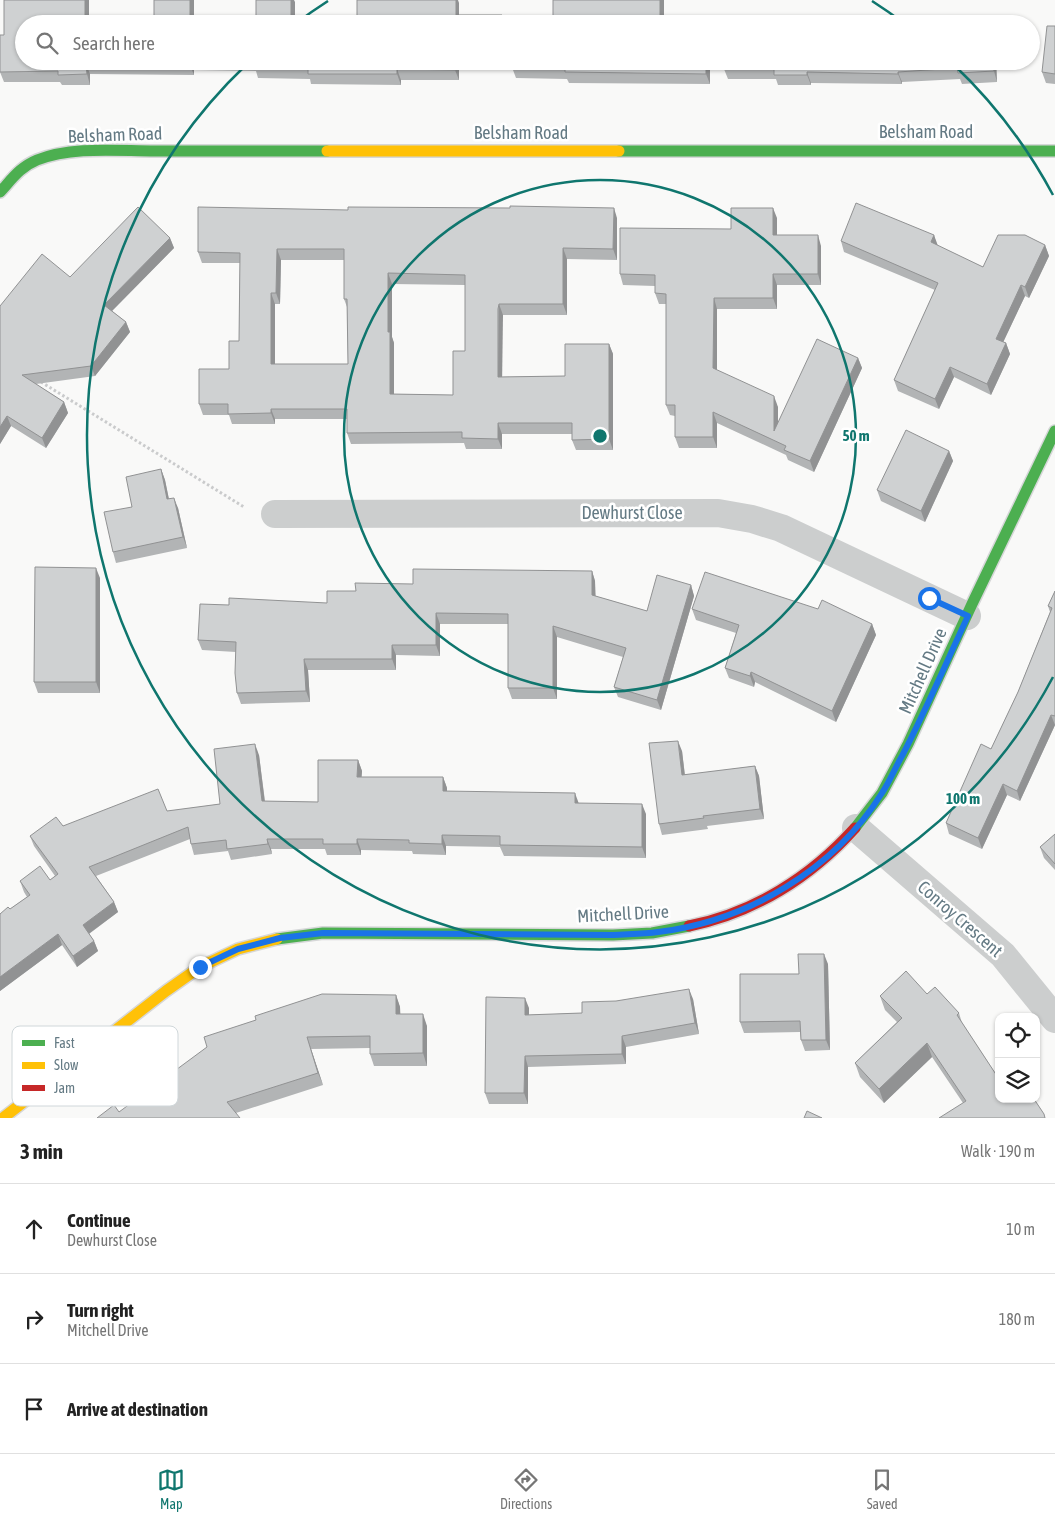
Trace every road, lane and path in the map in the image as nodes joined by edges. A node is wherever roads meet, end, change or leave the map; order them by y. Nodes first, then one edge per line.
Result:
1 (1055, 151) edge
2 (0, 192) edge
3 (34, 378) edge
4 (1055, 431) edge
5 (1047, 466) edge
6 (275, 514) joint
7 (968, 616) junction
8 (856, 828) junction
9 (1055, 1019) edge
10 (121, 1026) edge
11 (17, 1106) edge
12 (2, 1118) edge

1 - 2 street, Belsham Road
3 - 6 path
4 - 5 street, Mitchell Drive
5 - 7 street, Mitchell Drive
6 - 7 street, Dewhurst Close
7 - 8 street, Mitchell Drive
8 - 9 street, Conroy Crescent
8 - 10 street, Mitchell Drive
11 - 12 street, Mitchell Drive

